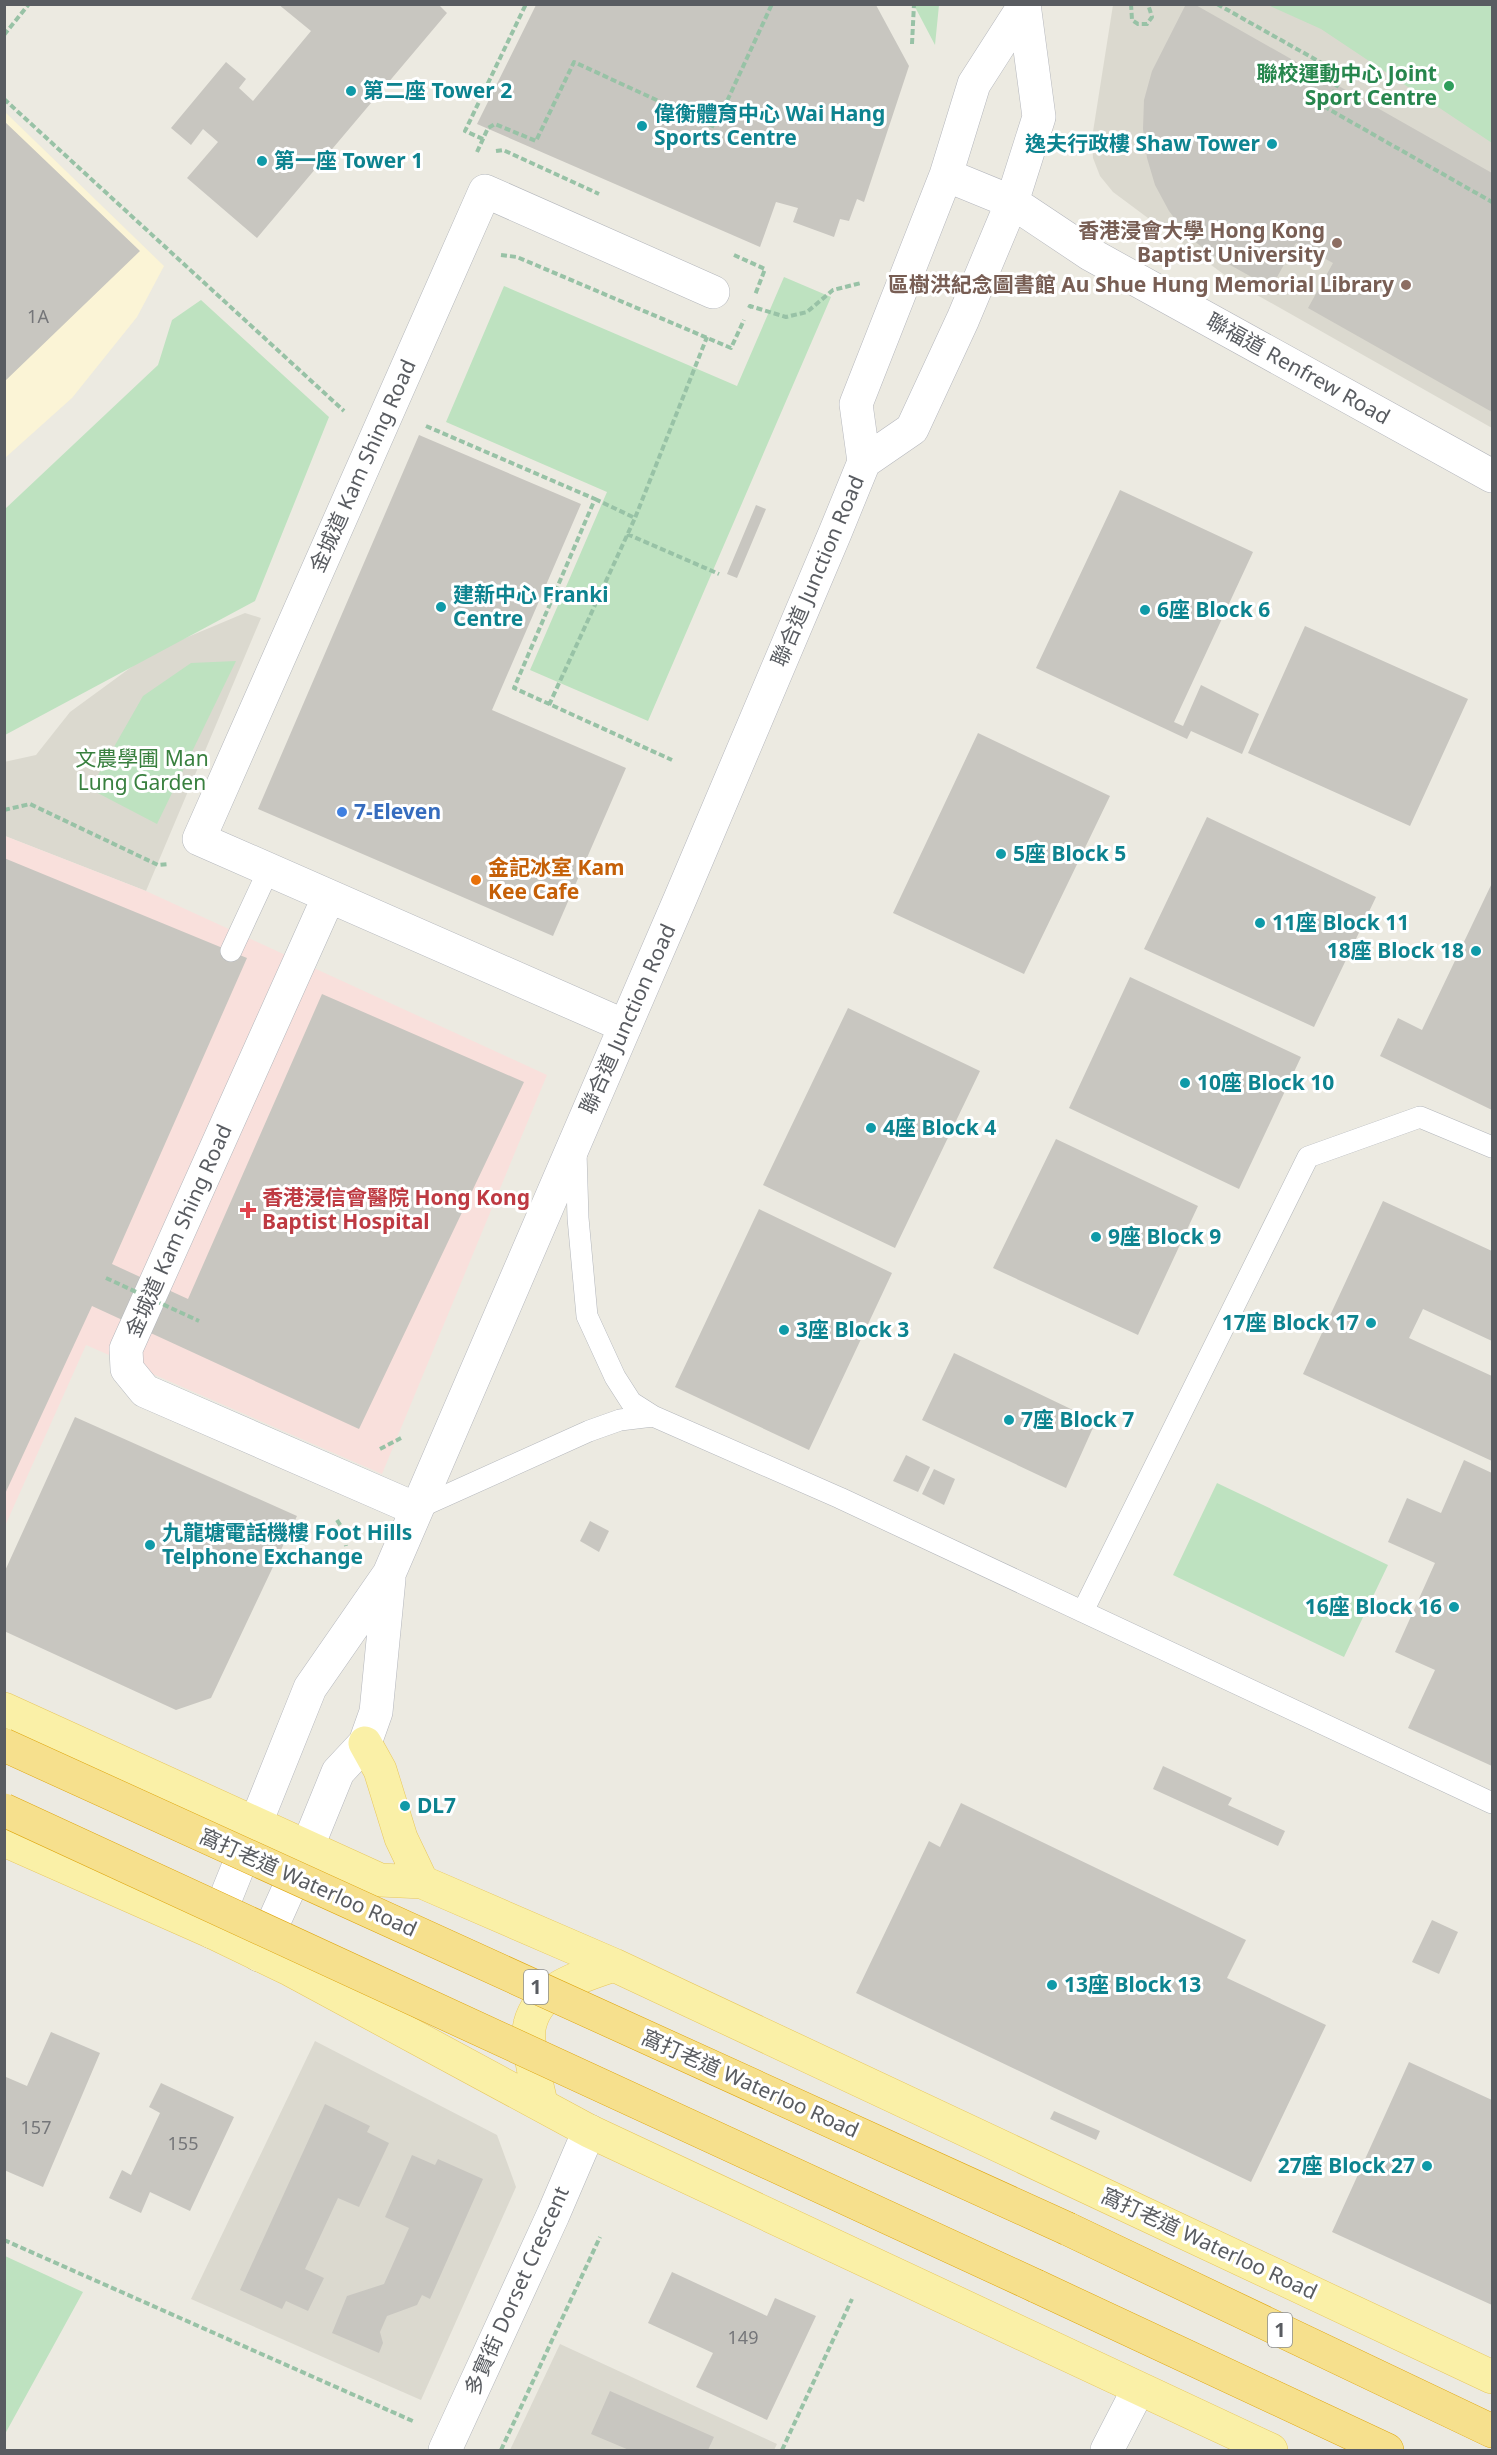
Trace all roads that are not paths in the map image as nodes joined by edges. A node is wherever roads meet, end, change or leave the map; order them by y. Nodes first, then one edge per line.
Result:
1 (1024, 5) edge
2 (946, 175) junction
3 (1012, 202) junction
4 (713, 292) dead end
5 (864, 462) junction
6 (1492, 476) edge
7 (269, 870) junction
8 (329, 896) junction
9 (231, 951) dead end
10 (625, 1026) junction
11 (576, 1138) junction
12 (1492, 1147) edge
13 (653, 1416) junction
14 (416, 1509) junction
15 (389, 1574) junction
16 (1083, 1611) junction
17 (4, 1709) edge
18 (365, 1743) junction
19 (4, 1745) edge
20 (1492, 1803) edge
21 (4, 1810) edge
22 (254, 1824) junction
23 (4, 1840) edge
24 (308, 1848) junction
25 (422, 1882) junction
26 (212, 1932) junction
27 (259, 1955) junction
28 (614, 1965) junction
29 (541, 2103) junction
30 (589, 2131) junction
31 (1492, 2377) edge
32 (1138, 2390) junction
33 (1492, 2431) edge
34 (435, 2439) edge
35 (1107, 2451) edge
36 (1270, 2451) edge
37 (1387, 2451) edge

1 - 2 street, 聯合道 Junction Road
1 - 3 street, 聯合道 Junction Road
2 - 3 street, 聯福道 Renfrew Road
2 - 5 street, 聯合道 Junction Road
3 - 5 street, 聯合道 Junction Road
3 - 6 street, 聯福道 Renfrew Road
4 - 7 street, 金城道 Kam Shing Road
5 - 10 street, 聯合道 Junction Road
7 - 8 street, 金城道 Kam Shing Road
7 - 9 lane
8 - 10 street, 金城道 Kam Shing Road
8 - 14 street, 金城道 Kam Shing Road
10 - 11 street, 聯合道 Junction Road
11 - 13 lane
11 - 14 street, 聯合道 Junction Road
12 - 16 lane
13 - 14 lane
13 - 16 lane
14 - 15 street, 聯合道 Junction Road
15 - 18 street, 聯合道 Junction Road
15 - 22 street, 聯合道 Junction Road
16 - 20 lane
17 - 22 main road, 窩打老道 Waterloo Road
18 - 24 street, 聯合道 Junction Road
18 - 25 main road
19 - 33 highway, 窩打老道 Waterloo Road / 1, bridge
21 - 37 highway, bridge
22 - 24 main road, 窩打老道 Waterloo Road
22 - 26 street, 聯合道 Junction Road
23 - 26 main road
24 - 25 main road, 窩打老道 Waterloo Road
24 - 27 street, 聯合道 Junction Road
25 - 28 main road, 窩打老道 Waterloo Road
26 - 27 main road
27 - 29 main road
28 - 29 main road
28 - 31 main road, 窩打老道 Waterloo Road
29 - 30 main road
30 - 32 main road
30 - 34 street, 多實街 Dorset Crescent
32 - 35 street
32 - 36 main road

